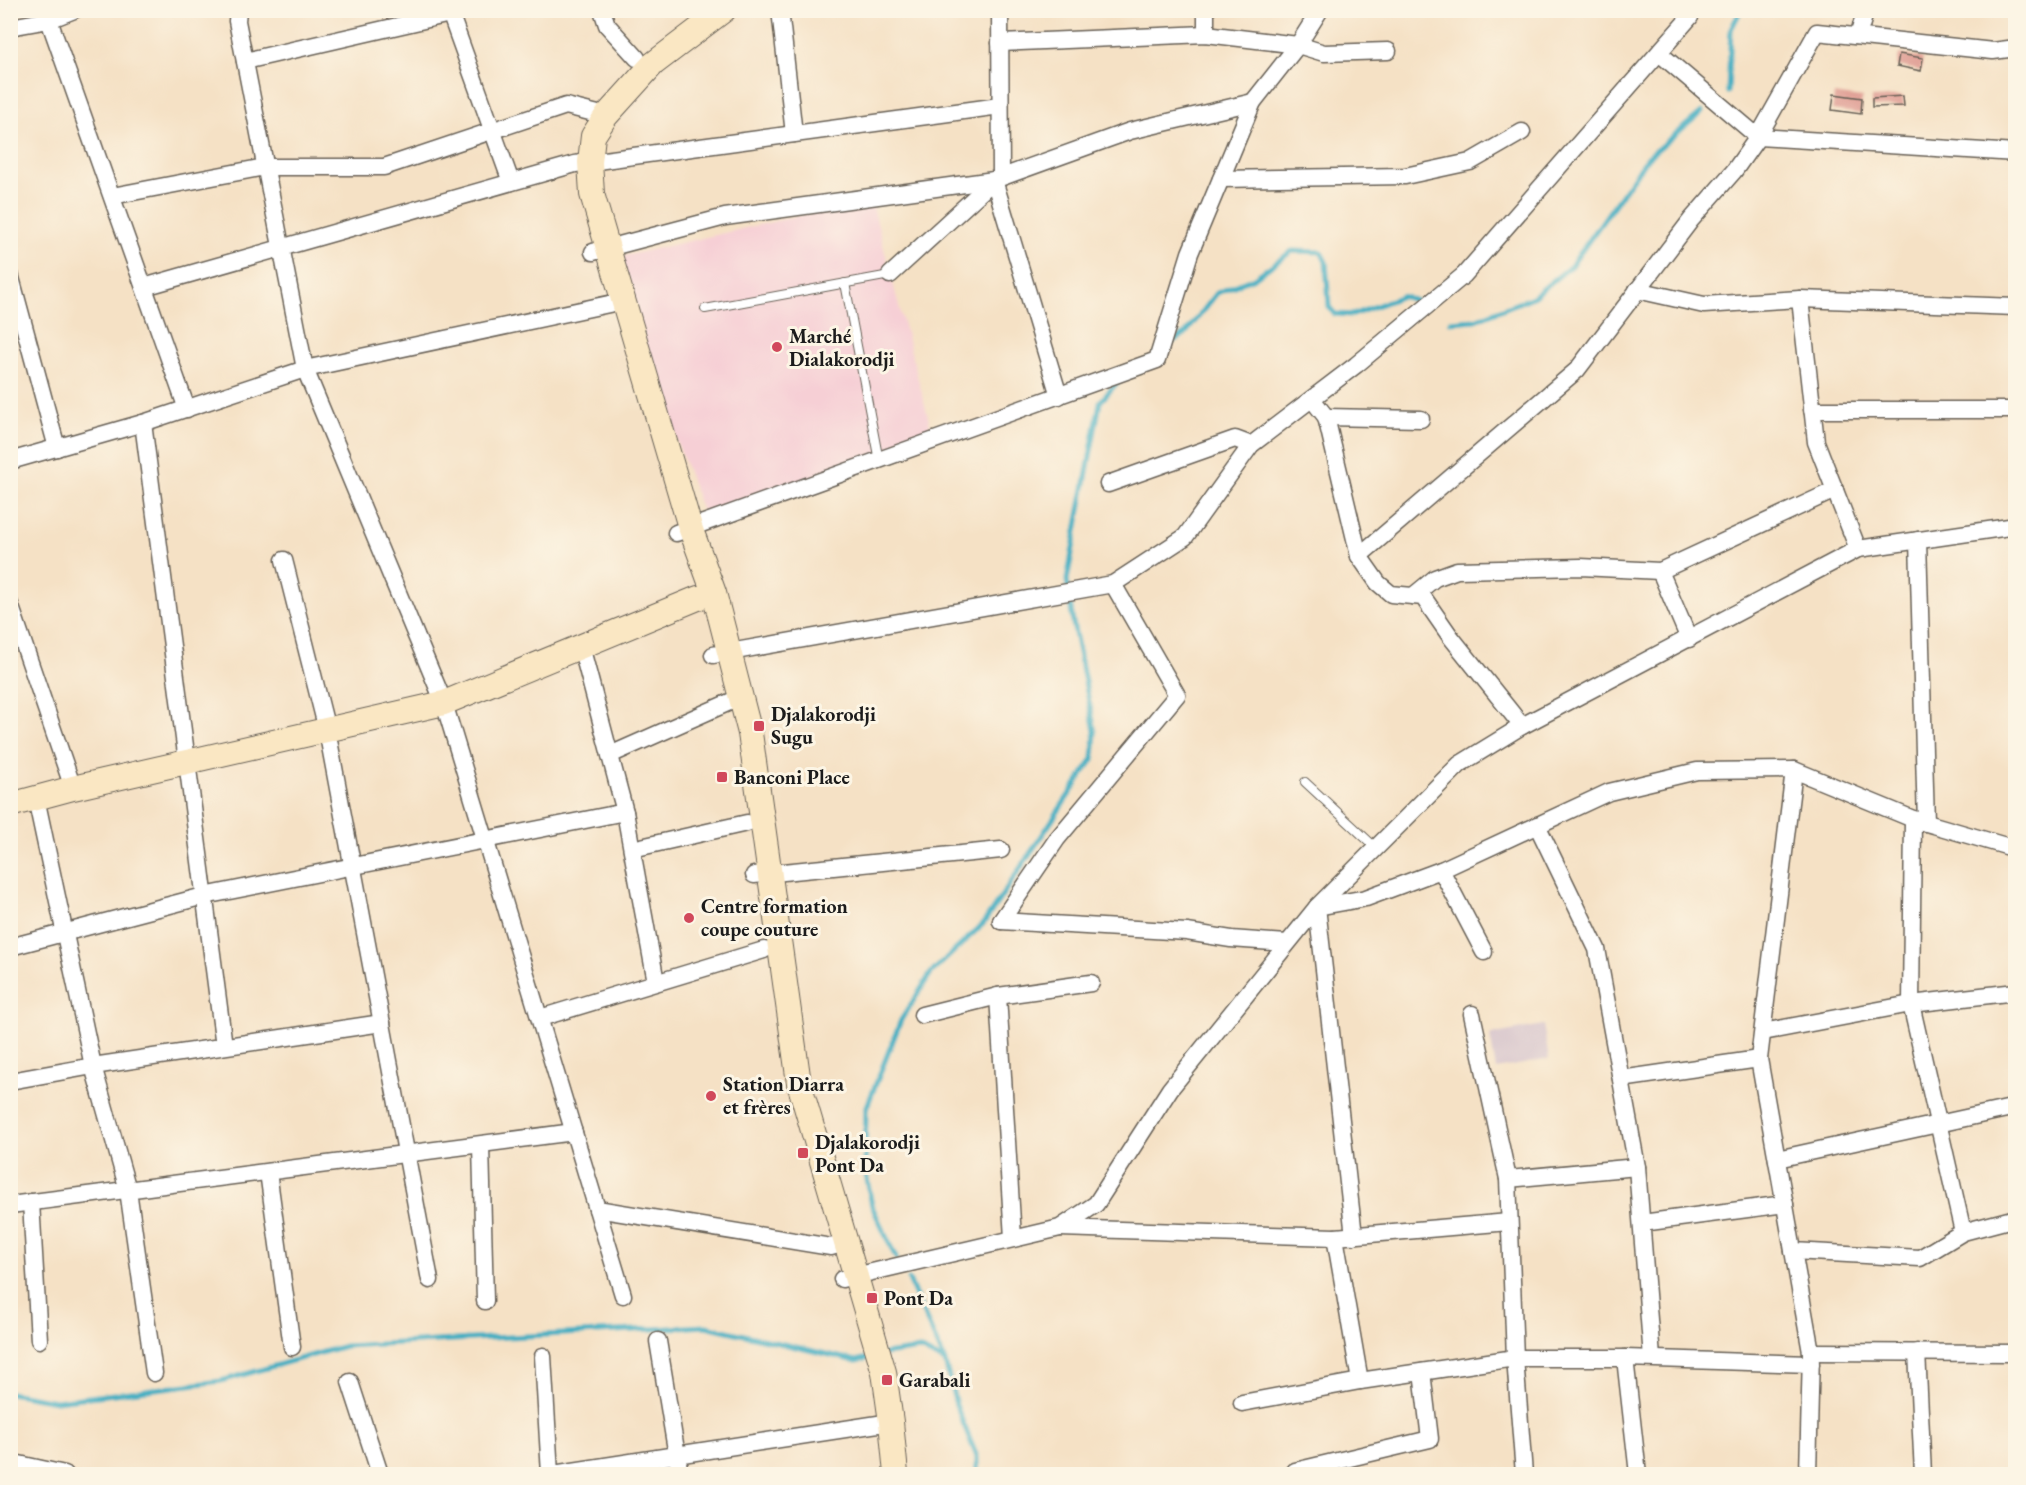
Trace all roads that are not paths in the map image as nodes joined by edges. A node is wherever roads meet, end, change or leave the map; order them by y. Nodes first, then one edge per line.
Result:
1 (74, 10) edge
2 (238, 10) edge
3 (603, 10) edge
4 (698, 10) edge
5 (723, 10) edge
6 (780, 10) edge
7 (1000, 10) edge
8 (1206, 10) edge
9 (1689, 10) edge
10 (1866, 10) edge
11 (450, 12) edge
12 (1318, 12) edge
13 (49, 20) junction
14 (11, 26) edge
15 (1206, 34) junction
16 (1858, 36) junction
17 (1000, 43) junction
18 (1298, 45) junction
19 (2016, 48) edge
20 (1388, 51) dead end
21 (1659, 53) junction
22 (637, 58) junction
23 (245, 61) junction
24 (1253, 102) junction
25 (1000, 106) junction
26 (597, 114) junction
27 (494, 130) junction
28 (1522, 132) dead end
29 (794, 134) junction
30 (1758, 137) junction
31 (2016, 153) edge
32 (583, 163) junction
33 (265, 167) junction
34 (998, 178) junction
35 (1221, 179) junction
36 (511, 182) junction
37 (112, 196) junction
38 (281, 248) junction
39 (600, 250) junction
40 (10, 274) edge
41 (890, 275) joint
42 (845, 283) junction
43 (144, 287) junction
44 (1637, 290) junction
45 (1800, 298) junction
46 (616, 303) junction
47 (2016, 307) edge
48 (705, 309) dead end
49 (304, 369) junction
50 (1059, 396) junction
51 (1312, 399) junction
52 (187, 409) junction
53 (1812, 410) junction
54 (2016, 410) edge
55 (1326, 417) junction
56 (1421, 419) dead end
57 (143, 423) junction
58 (1251, 445) junction
59 (57, 448) junction
60 (10, 461) edge
61 (879, 461) junction
62 (1108, 484) dead end
63 (1834, 490) junction
64 (2016, 526) edge
65 (683, 530) junction
66 (1918, 540) junction
67 (1858, 549) junction
68 (1359, 556) junction
69 (284, 560) dead end
70 (1660, 571) junction
71 (1113, 584) junction
72 (706, 596) junction
73 (1413, 596) junction
74 (10, 604) edge
75 (1689, 639) junction
76 (581, 646) junction
77 (721, 654) junction
78 (733, 700) junction
79 (444, 703) junction
80 (1522, 726) junction
81 (327, 730) junction
82 (610, 754) junction
83 (186, 762) junction
84 (1794, 770) junction
85 (1305, 782) dead end
86 (74, 788) junction
87 (36, 798) junction
88 (10, 805) edge
89 (625, 812) junction
90 (1919, 821) junction
91 (747, 823) junction
92 (1537, 825) junction
93 (487, 840) junction
94 (1375, 847) junction
95 (632, 849) junction
96 (2016, 849) edge
97 (1001, 850) dead end
98 (353, 866) junction
99 (1441, 870) junction
100 (762, 874) junction
101 (204, 896) junction
102 (1317, 907) junction
103 (65, 933) junction
104 (1287, 943) junction
105 (10, 947) edge
106 (764, 950) junction
107 (1484, 952) dead end
108 (657, 982) junction
109 (1091, 983) dead end
110 (2016, 992) edge
111 (998, 996) junction
112 (1911, 1004) junction
113 (1472, 1014) dead end
114 (922, 1015) dead end
115 (540, 1018) junction
116 (382, 1023) junction
117 (1763, 1032) junction
118 (224, 1046) junction
119 (1759, 1059) junction
120 (93, 1066) junction
121 (1621, 1079) junction
122 (10, 1081) edge
123 (2016, 1107) edge
124 (1938, 1124) junction
125 (574, 1132) junction
126 (481, 1145) junction
127 (406, 1155) junction
128 (1777, 1159) junction
129 (1637, 1167) junction
130 (268, 1172) junction
131 (1508, 1179) junction
132 (128, 1190) junction
133 (31, 1202) junction
134 (1785, 1204) junction
135 (10, 1205) edge
136 (597, 1209) junction
137 (2016, 1218) edge
138 (1509, 1222) junction
139 (1642, 1223) junction
140 (1060, 1228) junction
141 (1963, 1232) junction
142 (1354, 1236) junction
143 (1335, 1237) junction
144 (1014, 1238) junction
145 (839, 1245) junction
146 (1793, 1251) junction
147 (849, 1277) junction
148 (430, 1280) dead end
149 (623, 1295) dead end
150 (485, 1301) dead end
151 (39, 1340) dead end
152 (658, 1341) dead end
153 (292, 1347) dead end
154 (1917, 1353) junction
155 (2016, 1353) edge
156 (543, 1356) dead end
157 (1515, 1358) junction
158 (1625, 1358) junction
159 (1652, 1358) junction
160 (1811, 1358) junction
161 (1422, 1372) junction
162 (154, 1373) dead end
163 (1360, 1381) junction
164 (350, 1382) dead end
165 (1242, 1403) dead end
166 (885, 1423) junction
167 (677, 1455) junction
168 (10, 1462) edge
169 (65, 1474) edge
170 (380, 1474) edge
171 (552, 1474) edge
172 (680, 1474) edge
173 (885, 1474) edge
174 (896, 1474) edge
175 (1296, 1474) edge
176 (1524, 1474) edge
177 (1638, 1474) edge
178 (1808, 1474) edge
179 (1923, 1474) edge

1 - 13 street
2 - 23 street
3 - 22 street
4 - 22 main road
5 - 26 main road
6 - 29 street
7 - 17 street
8 - 15 street
9 - 21 street
10 - 16 street
11 - 23 street
11 - 27 street
12 - 18 street
13 - 14 street
13 - 37 street
15 - 17 street
15 - 18 street
16 - 19 street
16 - 30 street
17 - 25 street
18 - 20 street
18 - 24 street
21 - 30 street
21 - 51 street
22 - 26 main road
23 - 33 street
24 - 34 street
24 - 35 street
25 - 29 street
25 - 34 street
26 - 27 street
26 - 32 main road
27 - 33 street
27 - 36 street
28 - 35 street
29 - 32 street
30 - 31 street
30 - 44 street
32 - 36 street
32 - 39 main road
33 - 37 street
33 - 38 street
34 - 39 street
34 - 41 street
34 - 50 street
35 - 50 street
36 - 38 street
37 - 43 street
38 - 43 street
38 - 49 street
39 - 46 main road
40 - 59 street
41 - 42 lane
42 - 48 lane
42 - 61 lane
43 - 52 street
44 - 45 street
44 - 68 street
45 - 47 street
45 - 53 street
46 - 49 street
46 - 65 main road
49 - 52 street
49 - 79 street
50 - 61 street
51 - 55 street
51 - 58 street
52 - 57 street
53 - 54 street
53 - 63 street
55 - 56 street
55 - 68 street
57 - 59 street
57 - 83 street
58 - 62 street
58 - 71 street
59 - 60 street
61 - 65 street
63 - 67 street
63 - 70 street
64 - 66 street
65 - 72 main road
66 - 67 street
66 - 90 street
67 - 75 street
68 - 73 street
69 - 81 street
70 - 73 street
70 - 75 street
71 - 77 street
71 - 104 street
72 - 76 main road
72 - 77 main road
73 - 80 street
74 - 86 street
75 - 80 street
76 - 79 main road
76 - 82 street
77 - 78 main road
78 - 82 street
78 - 91 main road
78 - 100 main road
79 - 81 main road
79 - 93 street
80 - 94 street
81 - 83 main road
81 - 98 street
82 - 89 street
83 - 86 main road
83 - 101 street
84 - 90 street
84 - 92 street
84 - 117 street
85 - 94 lane
86 - 87 main road
87 - 88 main road
87 - 103 street
89 - 93 street
89 - 95 street
90 - 96 street
90 - 112 street
91 - 95 street
91 - 100 main road
92 - 99 street
92 - 121 street
93 - 98 street
93 - 115 street
94 - 102 street
95 - 108 street
97 - 100 street
98 - 101 street
98 - 116 street
99 - 102 street
99 - 107 street
100 - 106 main road
100 - 145 main road
101 - 103 street
101 - 118 street
102 - 104 street
102 - 142 street
103 - 105 street
103 - 120 street
104 - 140 street
106 - 108 street
106 - 145 main road
108 - 115 street
109 - 111 street
110 - 112 street
111 - 114 street
111 - 144 street
112 - 117 street
112 - 124 street
113 - 131 street
115 - 125 street
116 - 118 street
116 - 127 street
117 - 119 street
118 - 120 street
119 - 121 street
119 - 128 street
120 - 122 street
120 - 132 street
121 - 129 street
123 - 124 street
124 - 128 street
124 - 141 street
125 - 126 street
125 - 136 street
126 - 127 street
126 - 150 street
127 - 130 street
127 - 148 street
128 - 134 street
129 - 131 street
129 - 139 street
130 - 132 street
130 - 153 street
131 - 138 street
132 - 133 street
132 - 162 street
133 - 135 street
133 - 151 street
134 - 139 street
134 - 146 street
136 - 145 street
136 - 149 street
137 - 141 street
138 - 142 street
138 - 157 street
139 - 159 street
140 - 143 street
140 - 144 street
141 - 146 street
142 - 143 street
143 - 163 street
144 - 147 street
145 - 147 main road
146 - 160 street
147 - 166 main road
152 - 167 street
154 - 155 street
154 - 160 street
154 - 179 street
156 - 171 street
157 - 158 street
157 - 161 street
157 - 176 street
158 - 159 street
158 - 177 street
159 - 160 street
160 - 178 street
161 - 163 street
161 - 175 street
163 - 165 street
164 - 170 street
166 - 167 street
166 - 173 main road
166 - 174 main road
167 - 171 street
167 - 172 street
168 - 169 street

